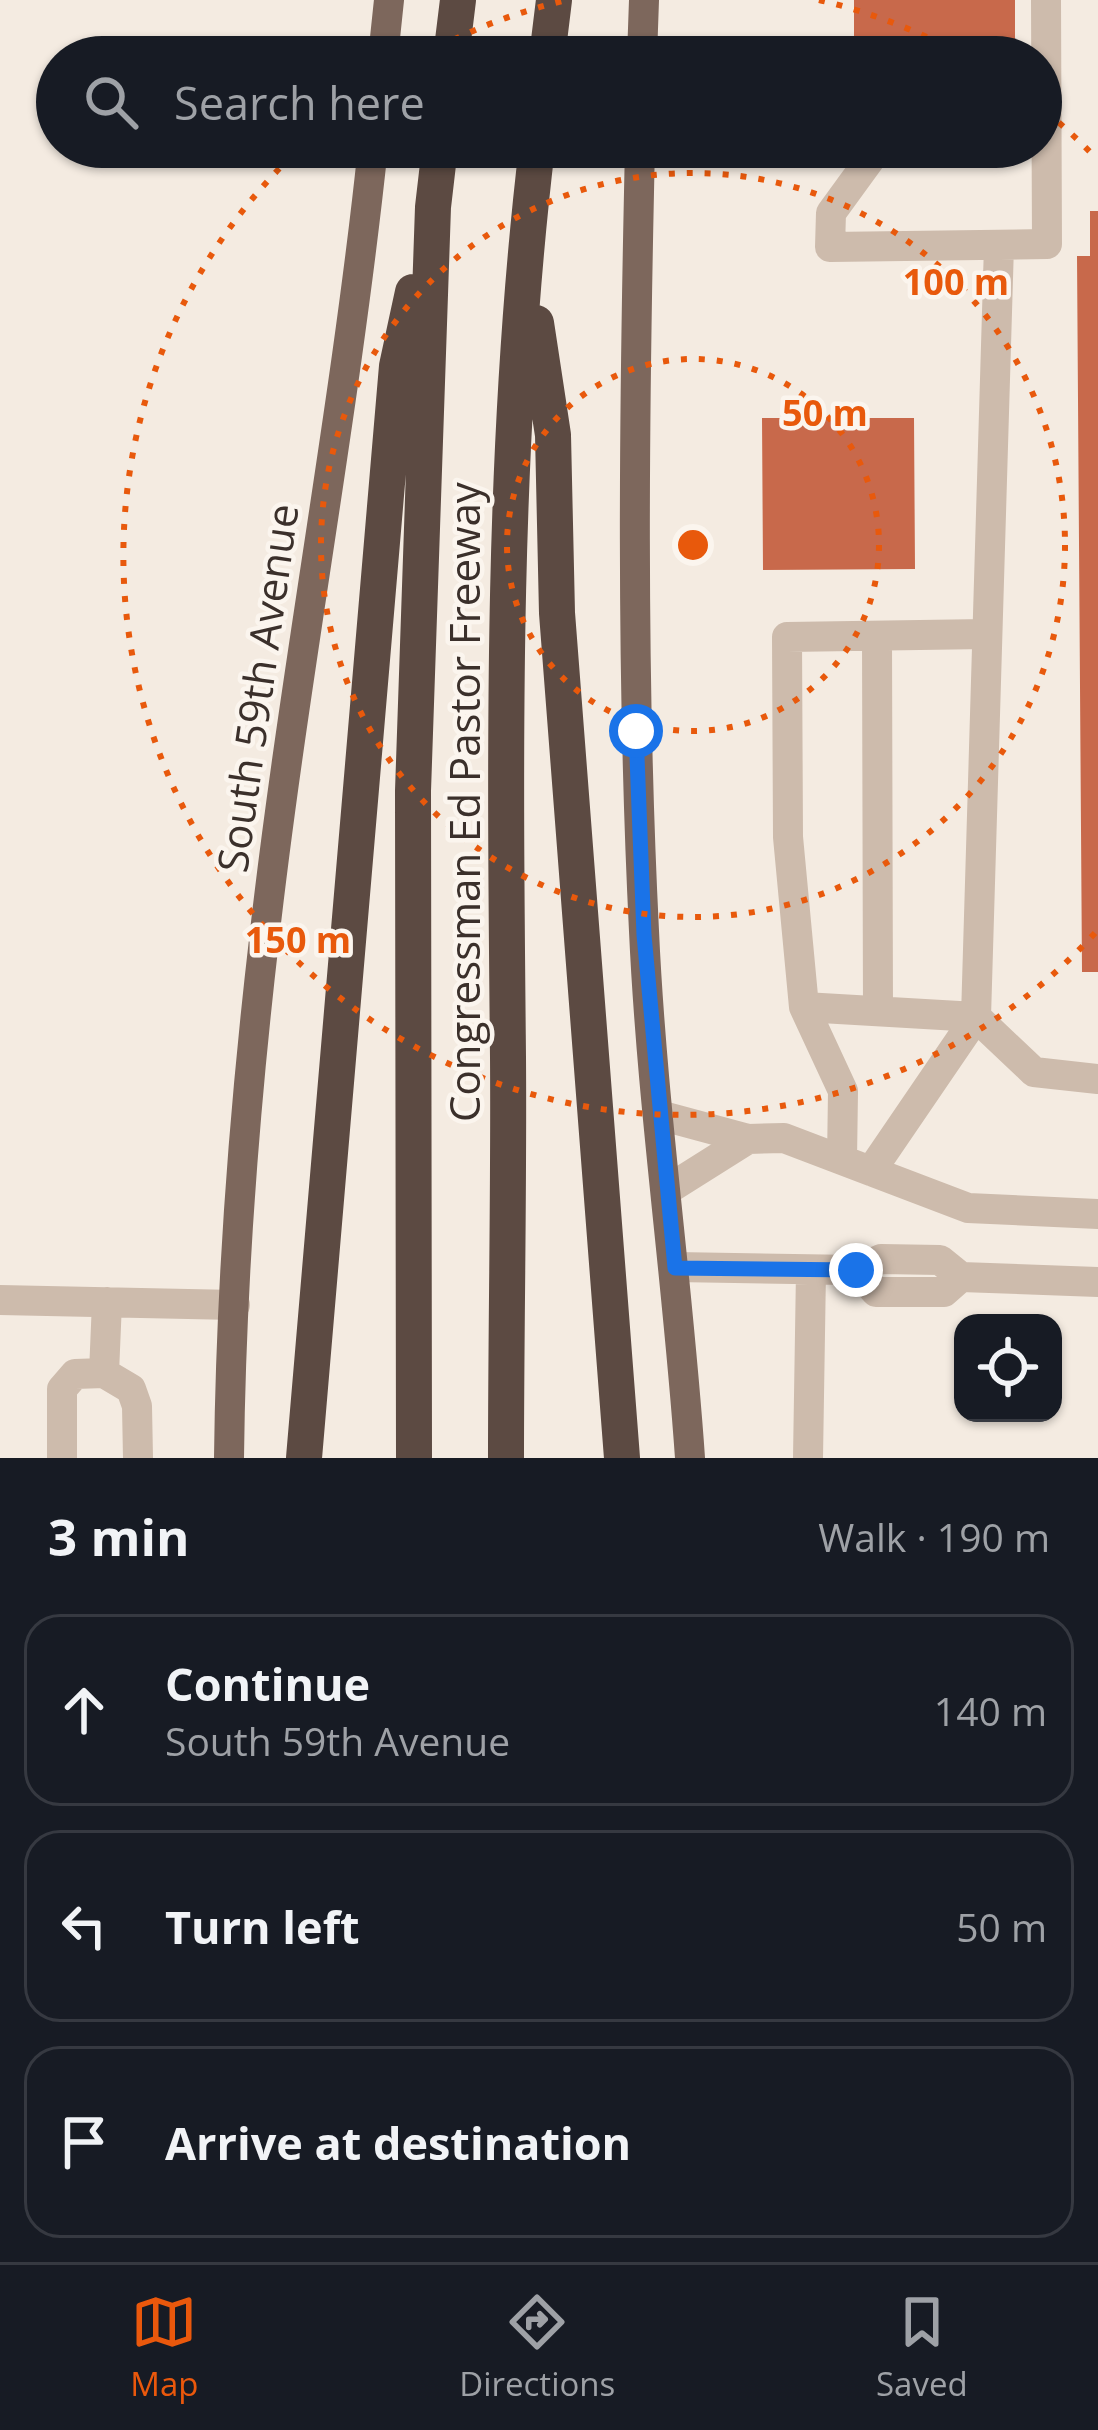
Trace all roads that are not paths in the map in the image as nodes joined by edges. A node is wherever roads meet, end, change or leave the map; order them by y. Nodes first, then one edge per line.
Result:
1 (389, 0) edge
2 (458, 0) edge
3 (554, 0) edge
4 (644, 0) edge
5 (1046, 0) edge
6 (385, 36) edge
7 (454, 36) edge
8 (550, 36) edge
9 (643, 36) edge
10 (1045, 36) edge
11 (370, 168) edge
12 (438, 168) edge
13 (535, 168) edge
14 (640, 168) edge
15 (864, 168) edge
16 (1046, 168) edge
17 (433, 207) junction
18 (999, 245) junction
19 (525, 249) junction
20 (986, 634) junction
21 (877, 636) junction
22 (804, 1007) junction
23 (878, 1011) junction
24 (976, 1017) junction
25 (1098, 1079) edge
26 (659, 1114) junction
27 (748, 1139) junction
28 (842, 1160) junction
29 (871, 1171) junction
30 (668, 1190) junction
31 (1098, 1214) edge
32 (675, 1268) junction
33 (812, 1271) junction
34 (1098, 1282) edge
35 (0, 1300) edge
36 (107, 1302) junction
37 (235, 1305) junction
38 (104, 1373) junction
39 (62, 1458) edge
40 (138, 1458) edge
41 (230, 1458) edge
42 (304, 1458) edge
43 (414, 1458) edge
44 (506, 1458) edge
45 (622, 1458) edge
46 (690, 1458) edge
47 (808, 1458) edge

1 - 6 main road
2 - 7 highway
3 - 8 highway
4 - 9 main road
5 - 10 street
11 - 37 main road, South 59th Avenue
12 - 17 highway, Congressman Ed Pastor Freeway
13 - 19 highway, Congressman Ed Pastor Freeway
14 - 26 main road
15 - 18 street
16 - 18 street
17 - 42 highway
17 - 43 highway, Congressman Ed Pastor Freeway
18 - 20 street
19 - 44 highway, Congressman Ed Pastor Freeway
19 - 45 highway
20 - 21 street
20 - 24 street
21 - 22 street
21 - 23 street
22 - 23 street
22 - 28 street
23 - 24 street
24 - 25 street
24 - 29 street
26 - 27 street
26 - 30 main road
27 - 28 street
27 - 30 street
28 - 29 street
29 - 31 street
30 - 32 main road
32 - 33 street
32 - 46 main road
33 - 34 street
33 - 47 street
35 - 36 street
36 - 37 street
36 - 38 street
37 - 41 main road, South 59th Avenue
38 - 39 street
38 - 40 street

